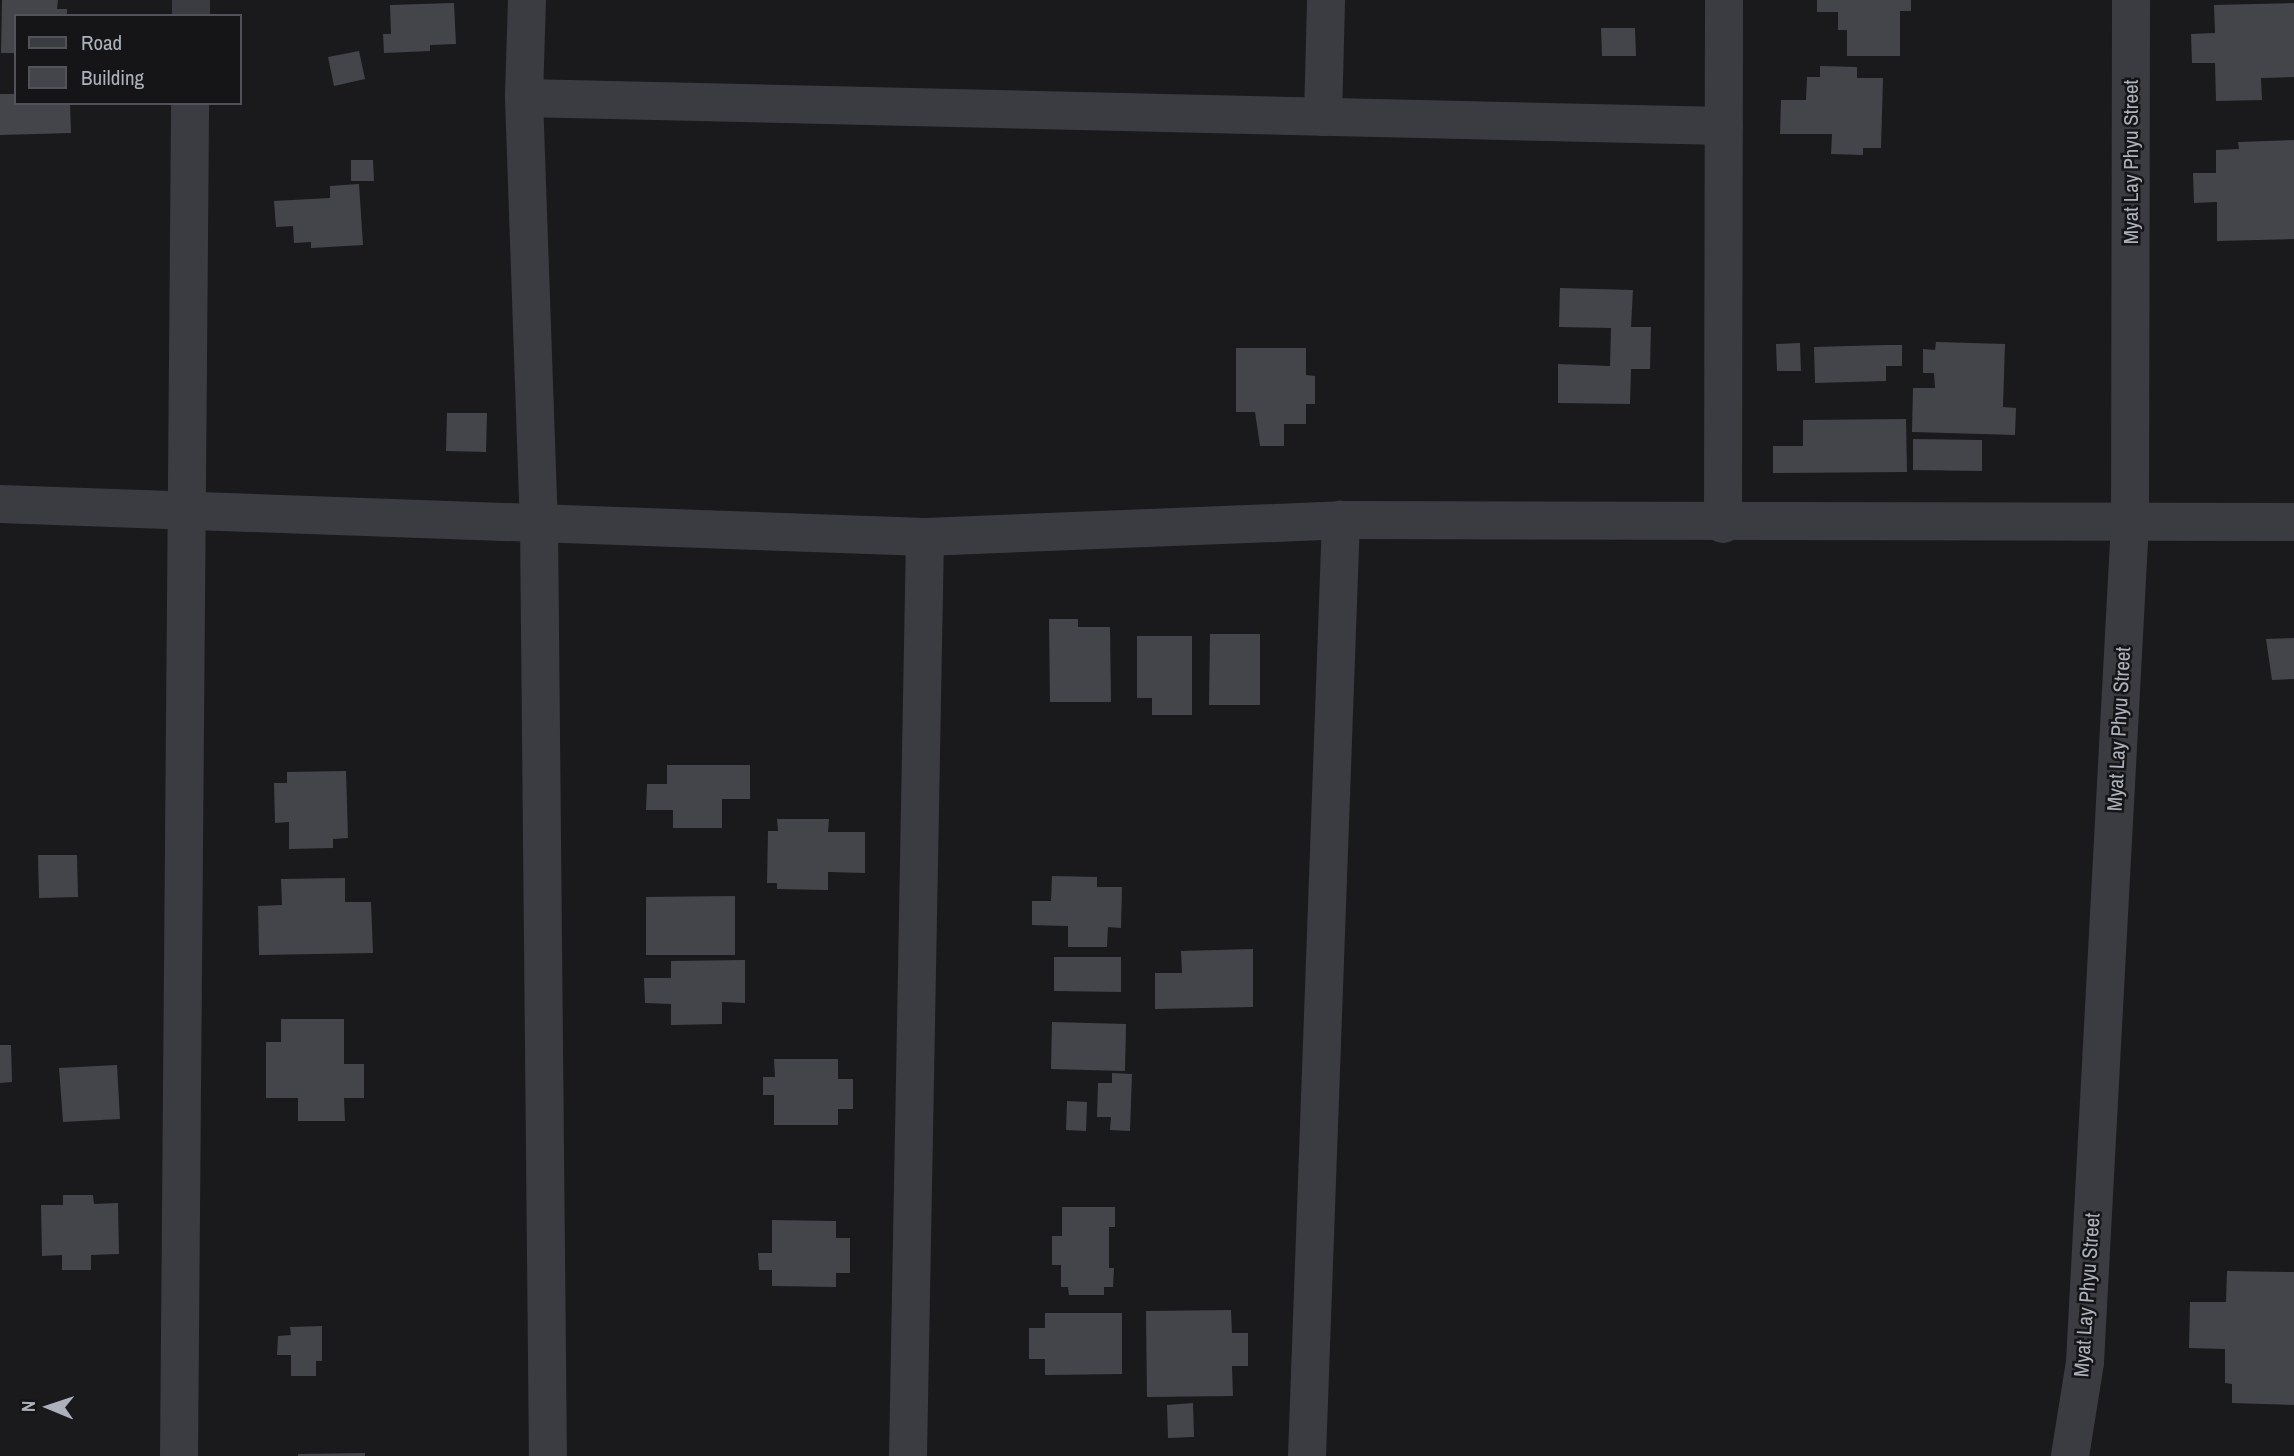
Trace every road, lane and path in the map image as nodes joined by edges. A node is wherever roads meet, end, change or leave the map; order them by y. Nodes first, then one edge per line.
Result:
1 (527, 0) edge
2 (1326, 0) edge
3 (1724, 0) edge
4 (2132, 0) edge
5 (524, 98) junction
6 (190, 105) edge
7 (1323, 117) junction
8 (1724, 126) junction
9 (0, 504) edge
10 (188, 508) junction
11 (1341, 520) junction
12 (2130, 522) junction
13 (2294, 522) edge
14 (1723, 524) junction
15 (539, 526) junction
16 (925, 537) junction
17 (179, 1456) edge
18 (548, 1456) edge
19 (908, 1456) edge
20 (1307, 1456) edge
21 (2070, 1456) edge

1 - 5 street
2 - 7 street
3 - 8 street
4 - 12 street, Myat Lay Phyu Street
5 - 7 street
5 - 15 street
6 - 10 street
7 - 8 street
8 - 14 street
9 - 10 street
10 - 15 street
10 - 17 street
11 - 14 street
11 - 16 street
11 - 20 street
12 - 13 street
12 - 14 street
12 - 21 street, Myat Lay Phyu Street
15 - 16 street
15 - 18 street
16 - 19 street

